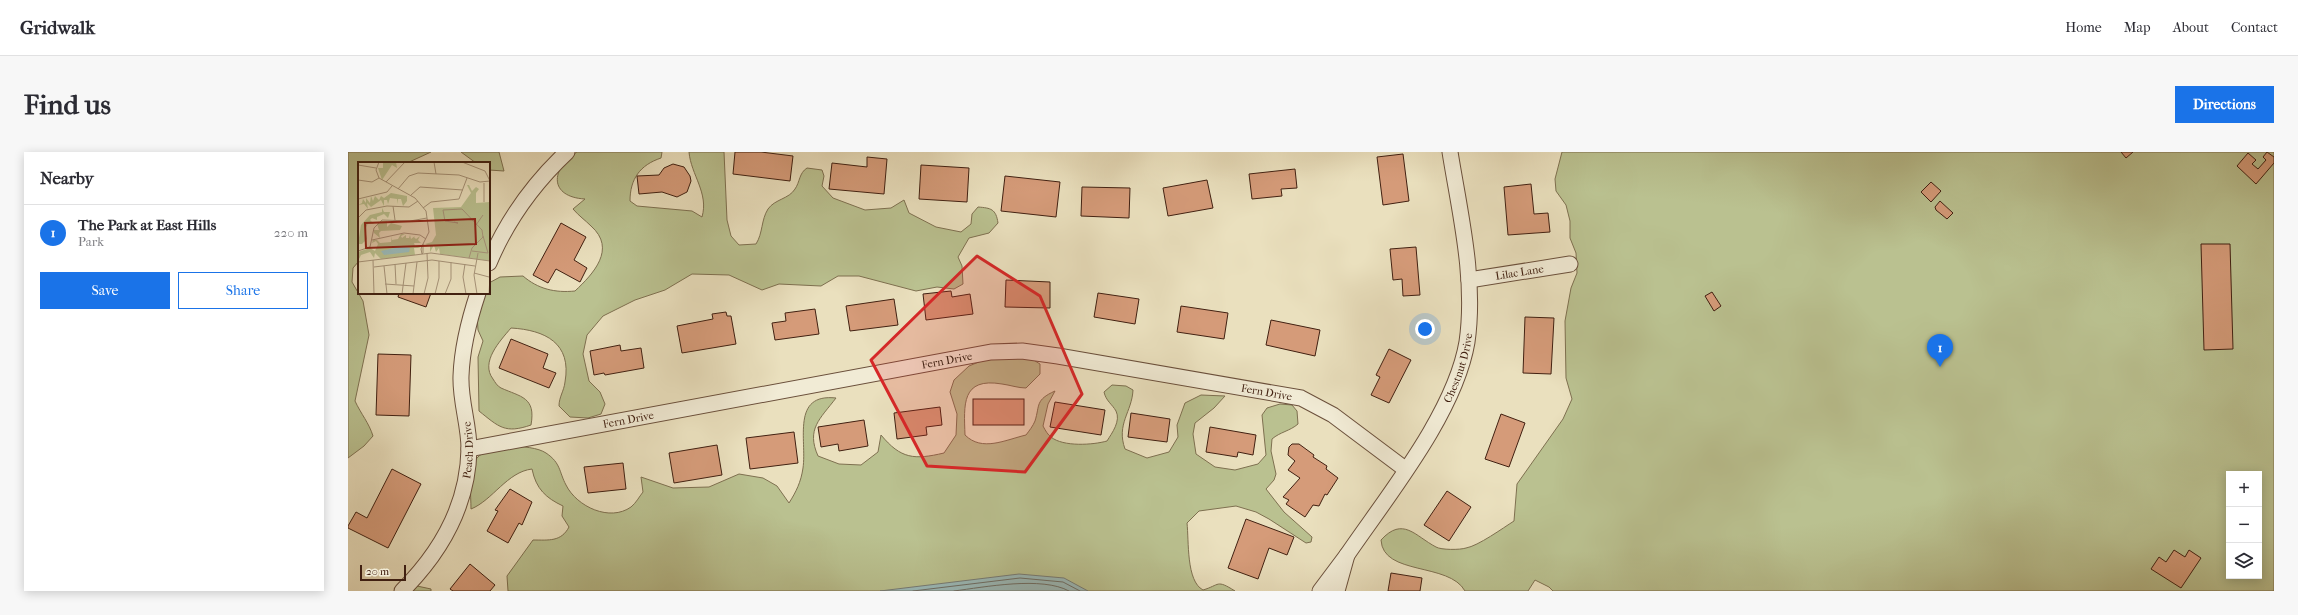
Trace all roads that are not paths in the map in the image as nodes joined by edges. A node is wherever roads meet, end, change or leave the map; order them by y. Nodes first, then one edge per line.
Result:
1 (567, 152) edge
2 (1450, 152) edge
3 (490, 261) edge
4 (1570, 264) dead end
5 (1469, 280) junction
6 (478, 294) edge
7 (469, 449) junction
8 (1405, 469) junction
9 (1347, 555) junction
10 (402, 591) edge
11 (1320, 591) edge
12 (1338, 591) edge

1 - 3 street
2 - 5 street, Chestnut Drive
4 - 5 street, Lilac Lane
5 - 8 street, Chestnut Drive
6 - 7 street, Peach Drive
7 - 8 street, Fern Drive
7 - 10 street, Peach Drive
8 - 9 street, Chestnut Drive
9 - 11 street, Chestnut Drive
9 - 12 street, Chestnut Drive

